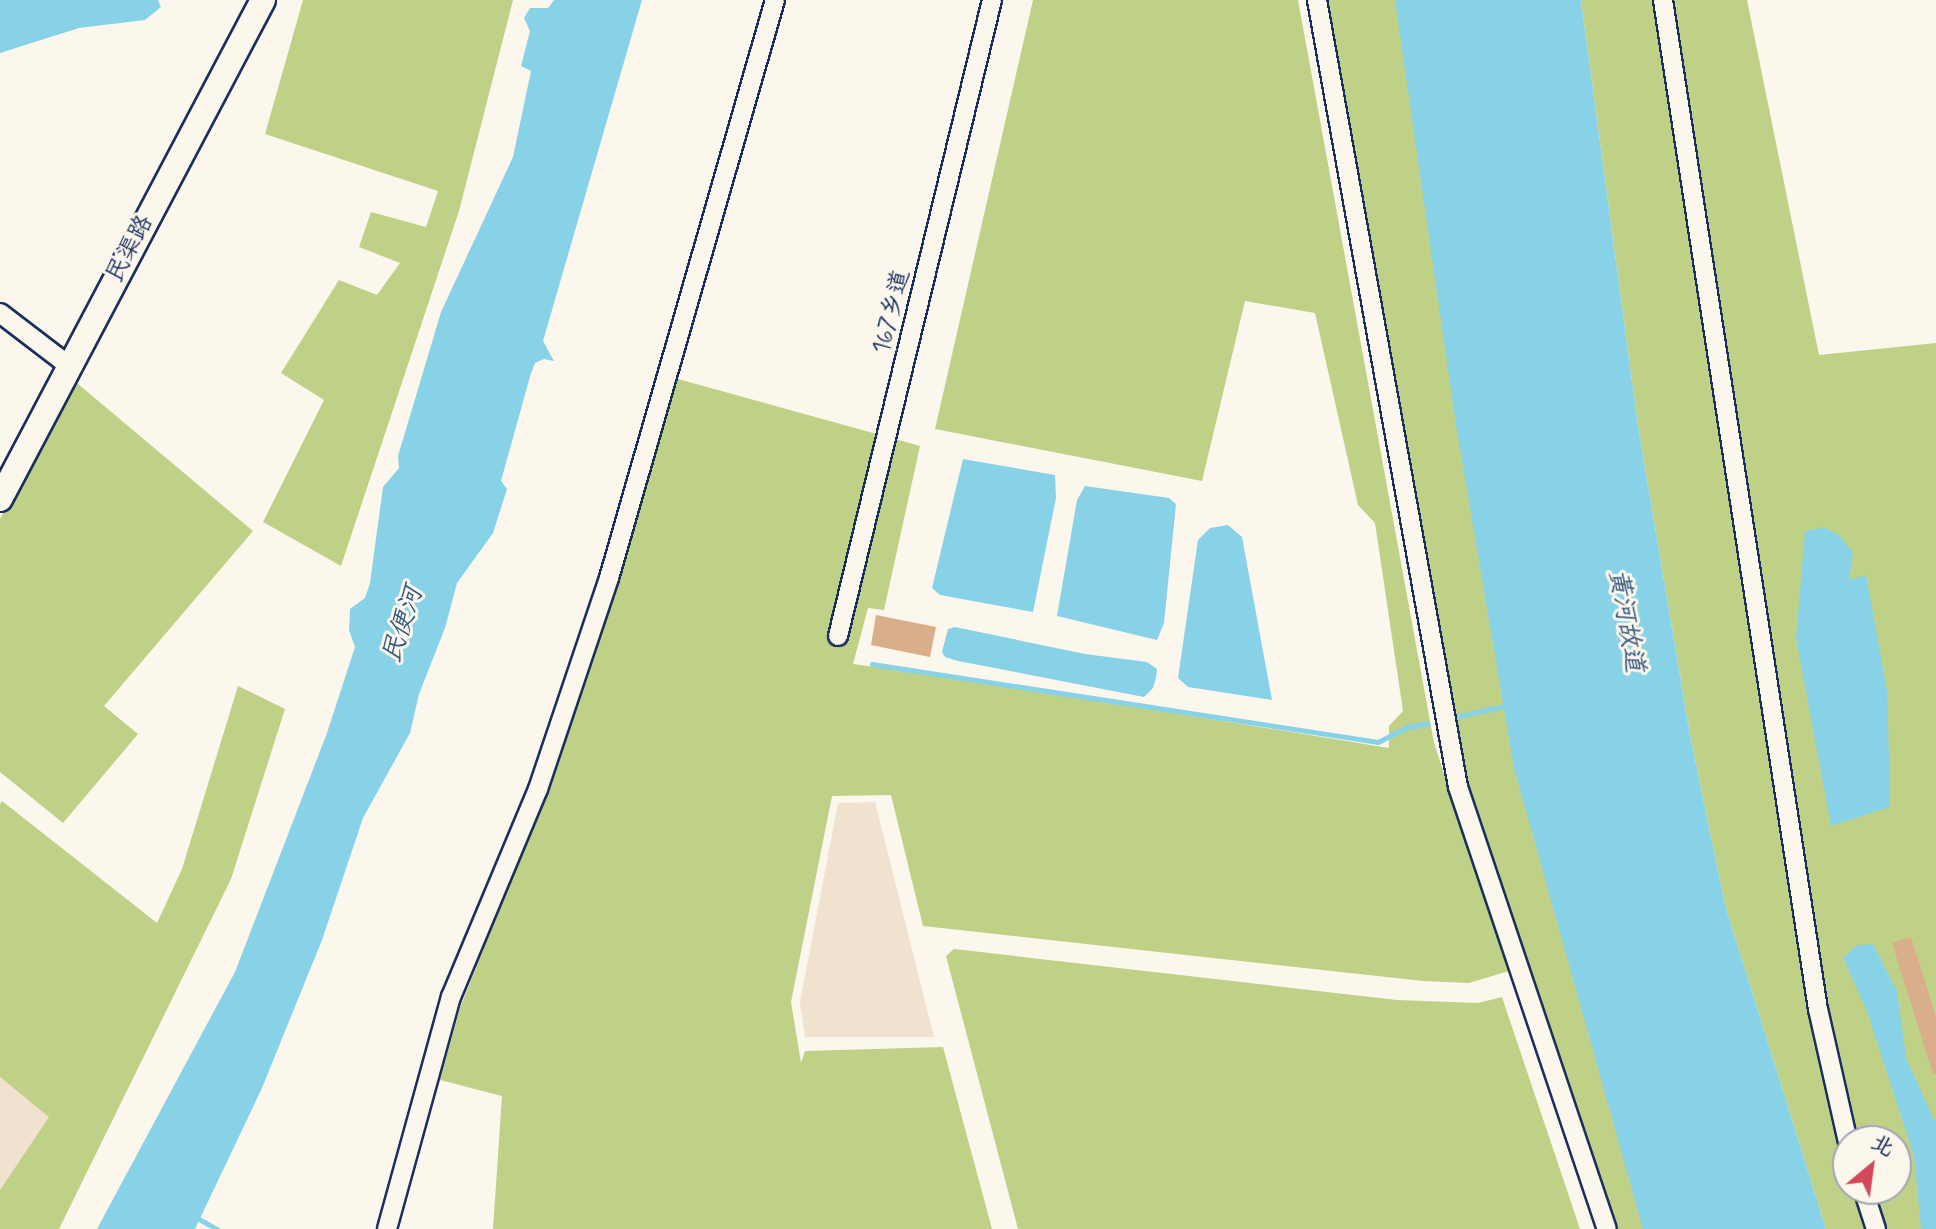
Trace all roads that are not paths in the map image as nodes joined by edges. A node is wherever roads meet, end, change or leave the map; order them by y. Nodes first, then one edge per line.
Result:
1 (263, 0) edge
2 (775, 0) edge
3 (992, 0) edge
4 (1317, 0) edge
5 (1663, 0) edge
6 (0, 313) edge
7 (68, 365) junction
8 (0, 499) edge
9 (838, 636) dead end
10 (1844, 1125) edge
11 (1868, 1205) edge
12 (387, 1229) edge
13 (1607, 1229) edge
14 (1876, 1229) edge

1 - 7 street, 民渠路
2 - 12 street
3 - 9 street, 167乡道
4 - 13 street
5 - 10 street
6 - 7 street
7 - 8 street, 民渠路
11 - 14 street

